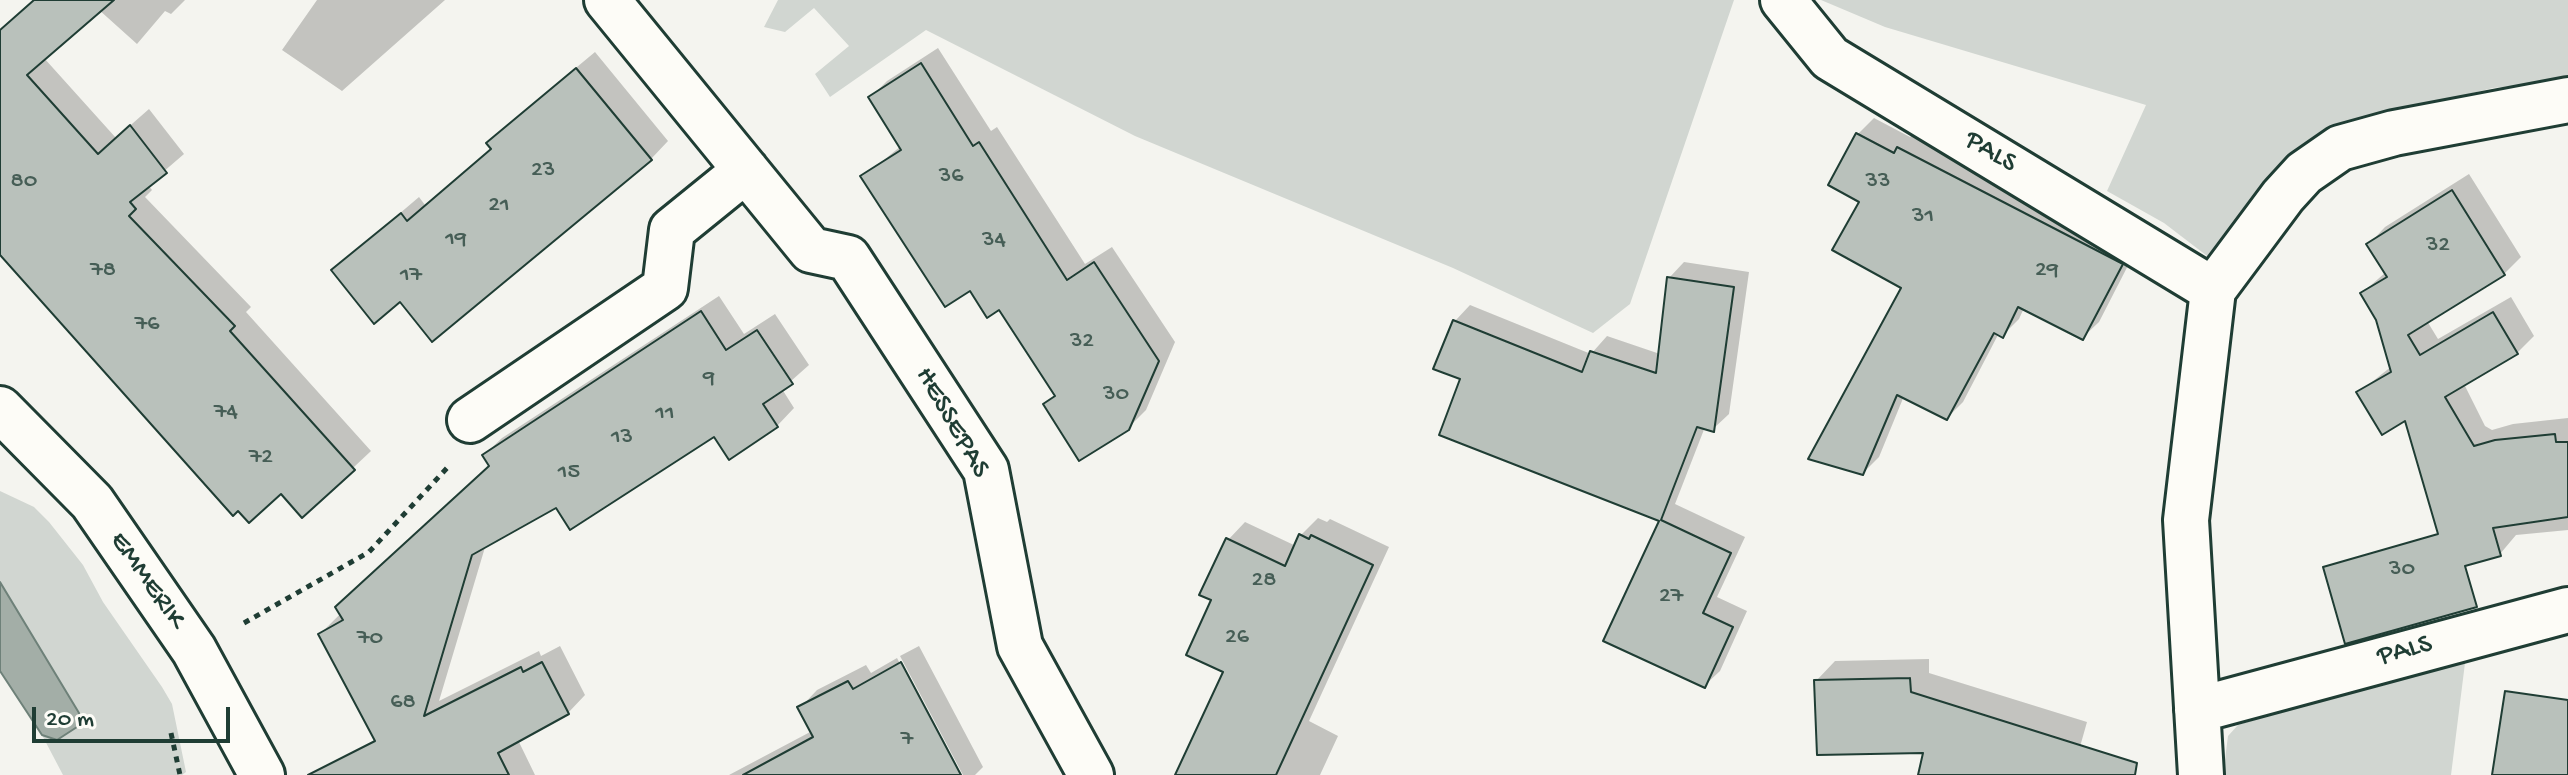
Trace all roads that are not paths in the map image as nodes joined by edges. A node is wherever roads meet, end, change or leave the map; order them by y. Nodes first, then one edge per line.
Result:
1 (607, 0) edge
2 (1783, 0) edge
3 (2568, 100) edge
4 (746, 170) junction
5 (2213, 290) junction
6 (0, 409) edge
7 (470, 420) road end
8 (2568, 610) edge
9 (2197, 710) junction
10 (259, 774) edge
11 (1091, 775) edge
12 (2201, 775) edge

1 - 4 street, HESSEPAS
2 - 5 street, PALS
3 - 5 street
4 - 7 street
4 - 11 street, HESSEPAS
5 - 9 street
6 - 10 street, EMMERIK
8 - 9 street, PALS
9 - 12 street

